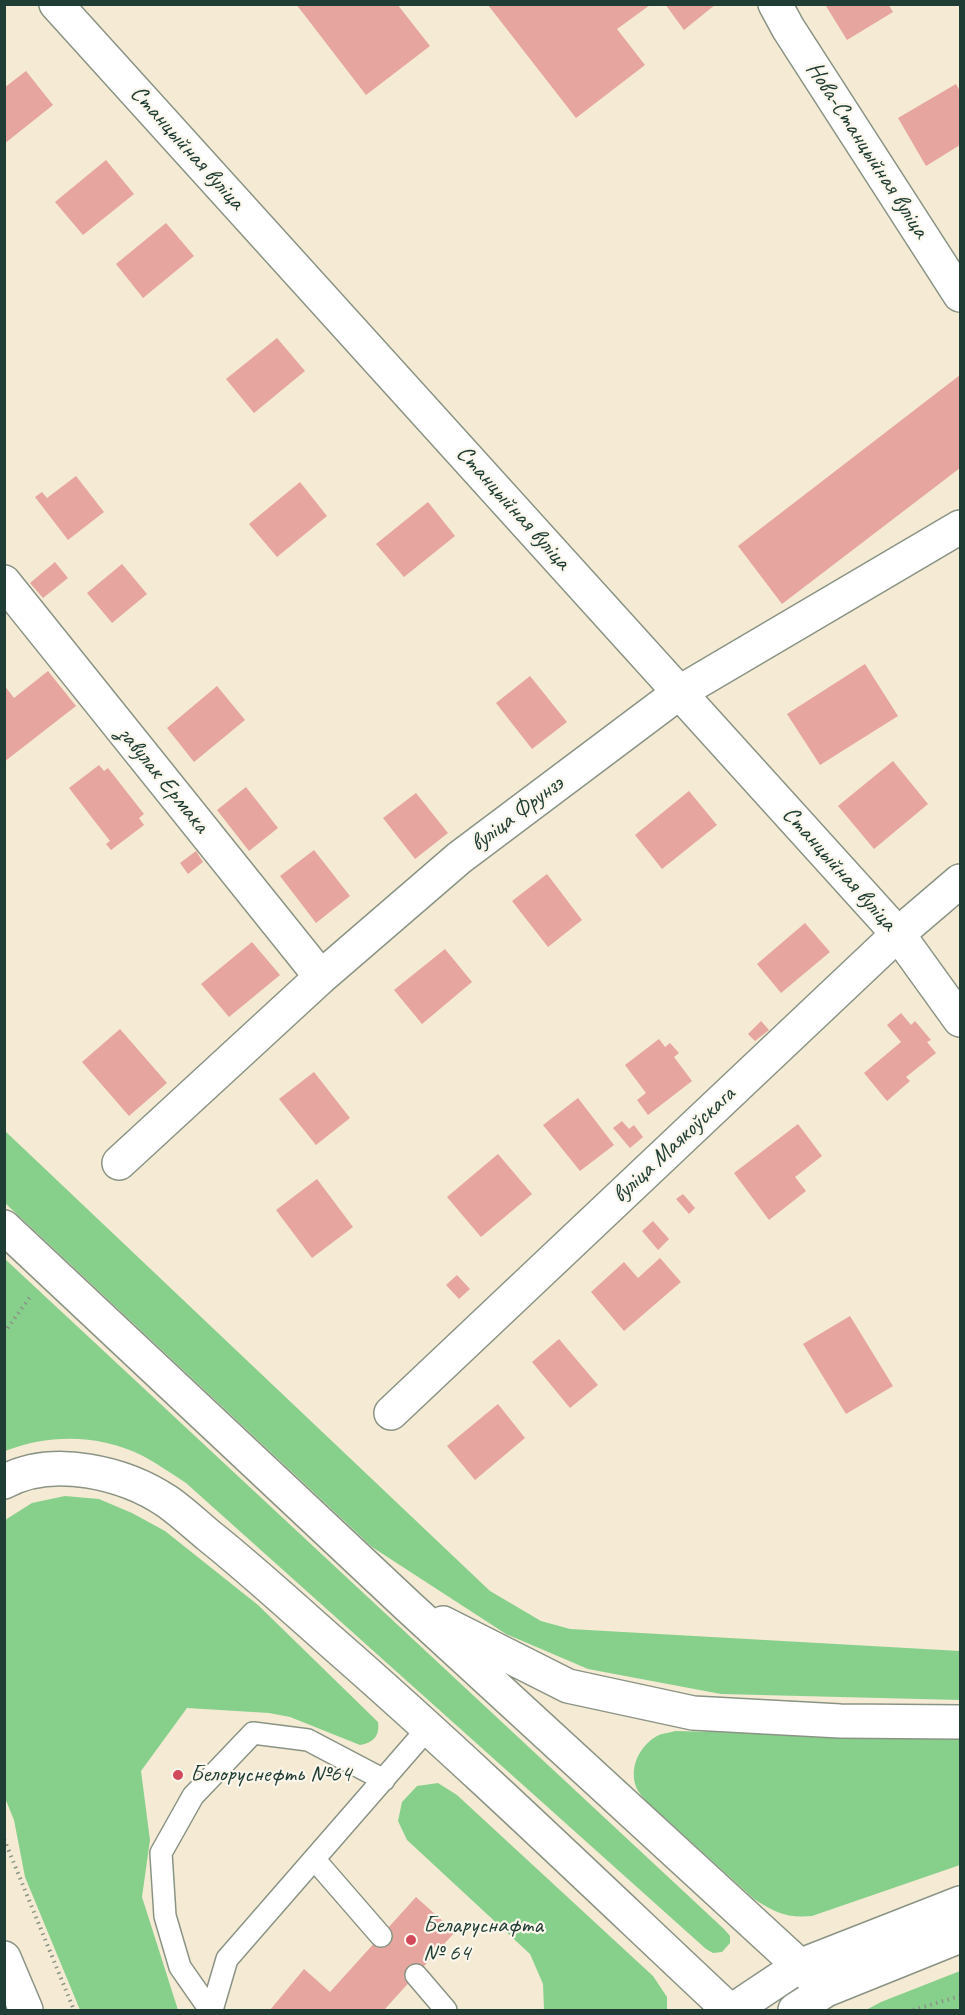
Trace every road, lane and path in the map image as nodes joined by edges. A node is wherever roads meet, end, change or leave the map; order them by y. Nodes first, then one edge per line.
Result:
1 (56, 4) edge
2 (775, 4) edge
3 (960, 295) edge
4 (960, 527) edge
5 (4, 582) edge
6 (680, 692) junction
7 (960, 881) edge
8 (898, 934) junction
9 (321, 977) junction
10 (960, 1020) edge
11 (119, 1163) dead end
12 (4, 1227) edge
13 (50, 1269) junction
14 (4, 1333) edge
15 (391, 1413) dead end
16 (4, 1482) edge
17 (408, 1606) junction
18 (960, 1722) edge
19 (429, 1727) junction
20 (384, 1780) junction
21 (4, 1839) edge
22 (315, 1860) junction
23 (960, 1903) edge
24 (381, 1936) dead end
25 (960, 1936) edge
26 (4, 1958) edge
27 (799, 1966) junction
28 (416, 1975) dead end
29 (960, 1996) edge
30 (826, 2000) edge
31 (26, 2010) edge
32 (74, 2010) edge
33 (211, 2010) edge
34 (446, 2010) edge
35 (731, 2010) edge
36 (795, 2010) edge
37 (913, 2010) edge

1 - 6 street, Станцыйная вуліца
2 - 3 street, Нова-Станцыйная вуліца
4 - 6 street, вуліца Фрунзэ
5 - 9 street, завулак Ермака
6 - 8 street, Станцыйная вуліца
6 - 9 street, вуліца Фрунзэ
7 - 8 street, вуліца Маякоўскага
8 - 10 street, Станцыйная вуліца
8 - 15 street, вуліца Маякоўскага
9 - 11 street, вуліца Фрунзэ
12 - 13 street
13 - 14 path
13 - 17 street
16 - 19 street
17 - 18 street
17 - 27 street
19 - 20 lane
19 - 35 street
20 - 22 lane
20 - 33 lane
21 - 32 path
22 - 24 lane
22 - 33 lane
23 - 27 street
25 - 30 street
26 - 31 street
27 - 30 street
27 - 35 street
28 - 34 lane
29 - 37 path
30 - 36 street

